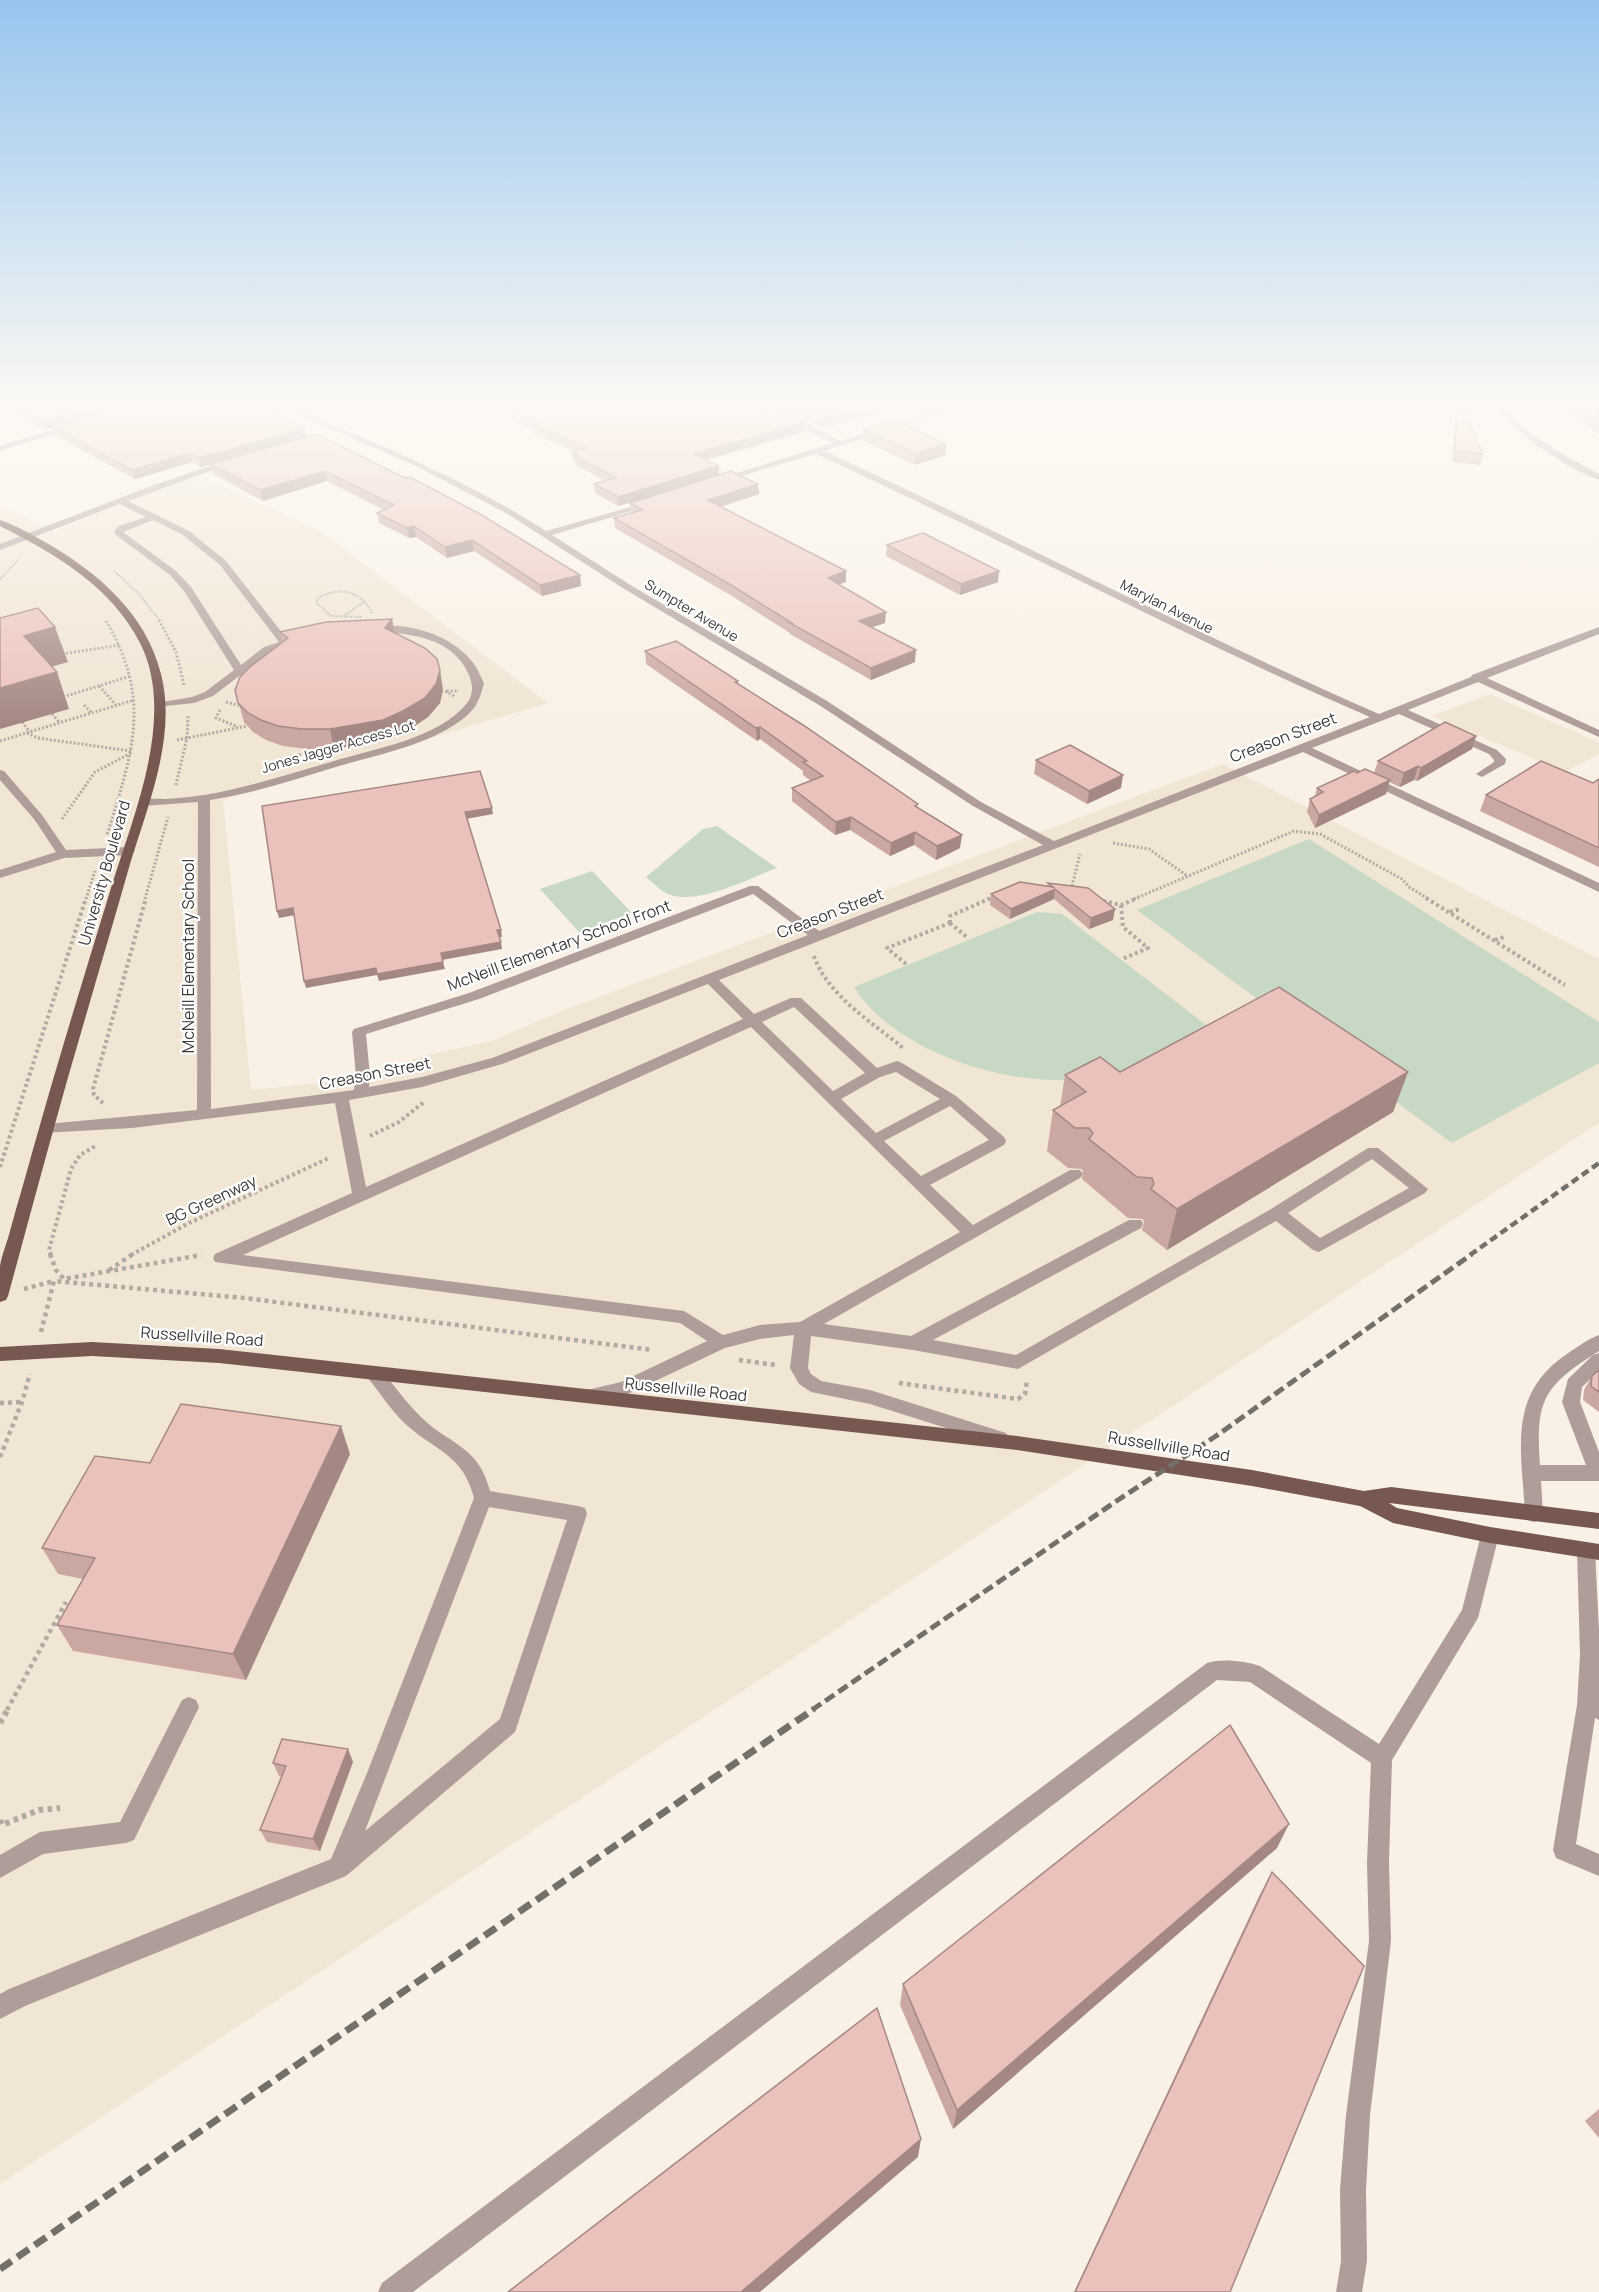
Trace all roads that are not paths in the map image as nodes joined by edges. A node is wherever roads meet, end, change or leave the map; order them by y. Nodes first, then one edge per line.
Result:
1 (98, 510) edge
2 (139, 510) edge
3 (507, 510) edge
4 (624, 510) edge
5 (942, 510) edge
6 (154, 517) junction
7 (0, 523) edge
8 (546, 534) junction
9 (28, 537) junction
10 (0, 547) edge
11 (360, 629) edge
12 (1599, 630) edge
13 (313, 634) edge
14 (284, 642) junction
15 (239, 669) junction
16 (1476, 677) junction
17 (160, 705) junction
18 (1400, 710) junction
19 (1378, 717) junction
20 (1599, 734) edge
21 (1303, 748) junction
22 (0, 773) edge
23 (1482, 774) dead end
24 (204, 798) junction
25 (143, 803) junction
26 (1053, 845) junction
27 (129, 851) junction
28 (63, 854) junction
29 (0, 874) edge
30 (1599, 888) edge
31 (817, 936) junction
32 (709, 978) junction
33 (751, 1019) junction
34 (875, 1074) junction
35 (361, 1093) junction
36 (341, 1097) junction
37 (831, 1098) junction
38 (951, 1099) junction
39 (204, 1114) junction
40 (47, 1129) junction
41 (874, 1140) junction
42 (1075, 1174) dead end
43 (920, 1184) junction
44 (360, 1195) junction
45 (1277, 1214) junction
46 (1135, 1224) dead end
47 (971, 1232) junction
48 (0, 1295) edge
49 (803, 1328) junction
50 (721, 1342) junction
51 (1599, 1342) edge
52 (913, 1343) junction
53 (0, 1354) edge
54 (1599, 1360) edge
55 (374, 1373) junction
56 (583, 1398) junction
57 (1017, 1443) junction
58 (1533, 1473) junction
59 (1599, 1473) edge
60 (483, 1498) junction
61 (1364, 1499) junction
62 (1534, 1514) junction
63 (1599, 1521) edge
64 (1490, 1535) junction
65 (1592, 1551) edge
66 (1594, 1657) edge
67 (189, 1707) dead end
68 (1593, 1708) edge
69 (1382, 1758) junction
70 (1599, 1865) edge
71 (0, 1867) edge
72 (339, 1868) junction
73 (0, 2007) edge
74 (391, 2292) edge
75 (1349, 2292) edge

1 - 9 street
2 - 6 street
3 - 8 street, Sumpter Avenue
4 - 8 street
5 - 19 street, Marylan Avenue
6 - 14 street
6 - 15 street
7 - 9 main road, University Boulevard
8 - 26 street, Sumpter Avenue
9 - 10 street
9 - 17 main road, University Boulevard
11 - 24 street, Jones Jagger Access Lot
12 - 16 street, Creason Street
13 - 14 street
14 - 15 street
15 - 17 street
16 - 18 street, Creason Street
16 - 20 street
17 - 25 main road, University Boulevard
18 - 19 street, Creason Street
18 - 23 street
19 - 21 street, Creason Street
21 - 26 street, Creason Street
21 - 30 street
22 - 28 street
24 - 25 street, Jones Jagger Access Lot
24 - 39 street, McNeill Elementary School
25 - 27 main road, University Boulevard
26 - 31 street, Creason Street
27 - 28 street
27 - 40 main road, University Boulevard
28 - 29 street
31 - 32 street, Creason Street
31 - 35 street, McNeill Elementary School Front
32 - 33 street
32 - 35 street, Creason Street
33 - 34 street
33 - 37 street
33 - 44 street
34 - 37 street
34 - 38 street
35 - 36 street, Creason Street
36 - 39 street, Creason Street
36 - 44 street
37 - 41 street
38 - 41 street
38 - 43 street
39 - 40 street, Creason Street
40 - 48 main road, University Boulevard
41 - 43 street
42 - 47 street
43 - 47 street
44 - 50 street
45 - 45 street
45 - 52 street
46 - 52 street
47 - 49 street
49 - 50 street
49 - 52 street
49 - 57 street
50 - 56 street
51 - 58 street
53 - 55 main road, Russellville Road
54 - 59 street
55 - 56 main road, Russellville Road
55 - 60 street
56 - 57 main road, Russellville Road
57 - 61 main road, Russellville Road
58 - 59 street
58 - 62 street
60 - 72 street
60 - 72 street
61 - 62 main road, Russellville Road
61 - 64 main road, Russellville Road
62 - 63 main road, Russellville Road
64 - 65 main road, Russellville Road
64 - 69 street
65 - 66 street
66 - 68 street
67 - 71 street
68 - 70 street
69 - 74 street
69 - 75 street
72 - 73 street

